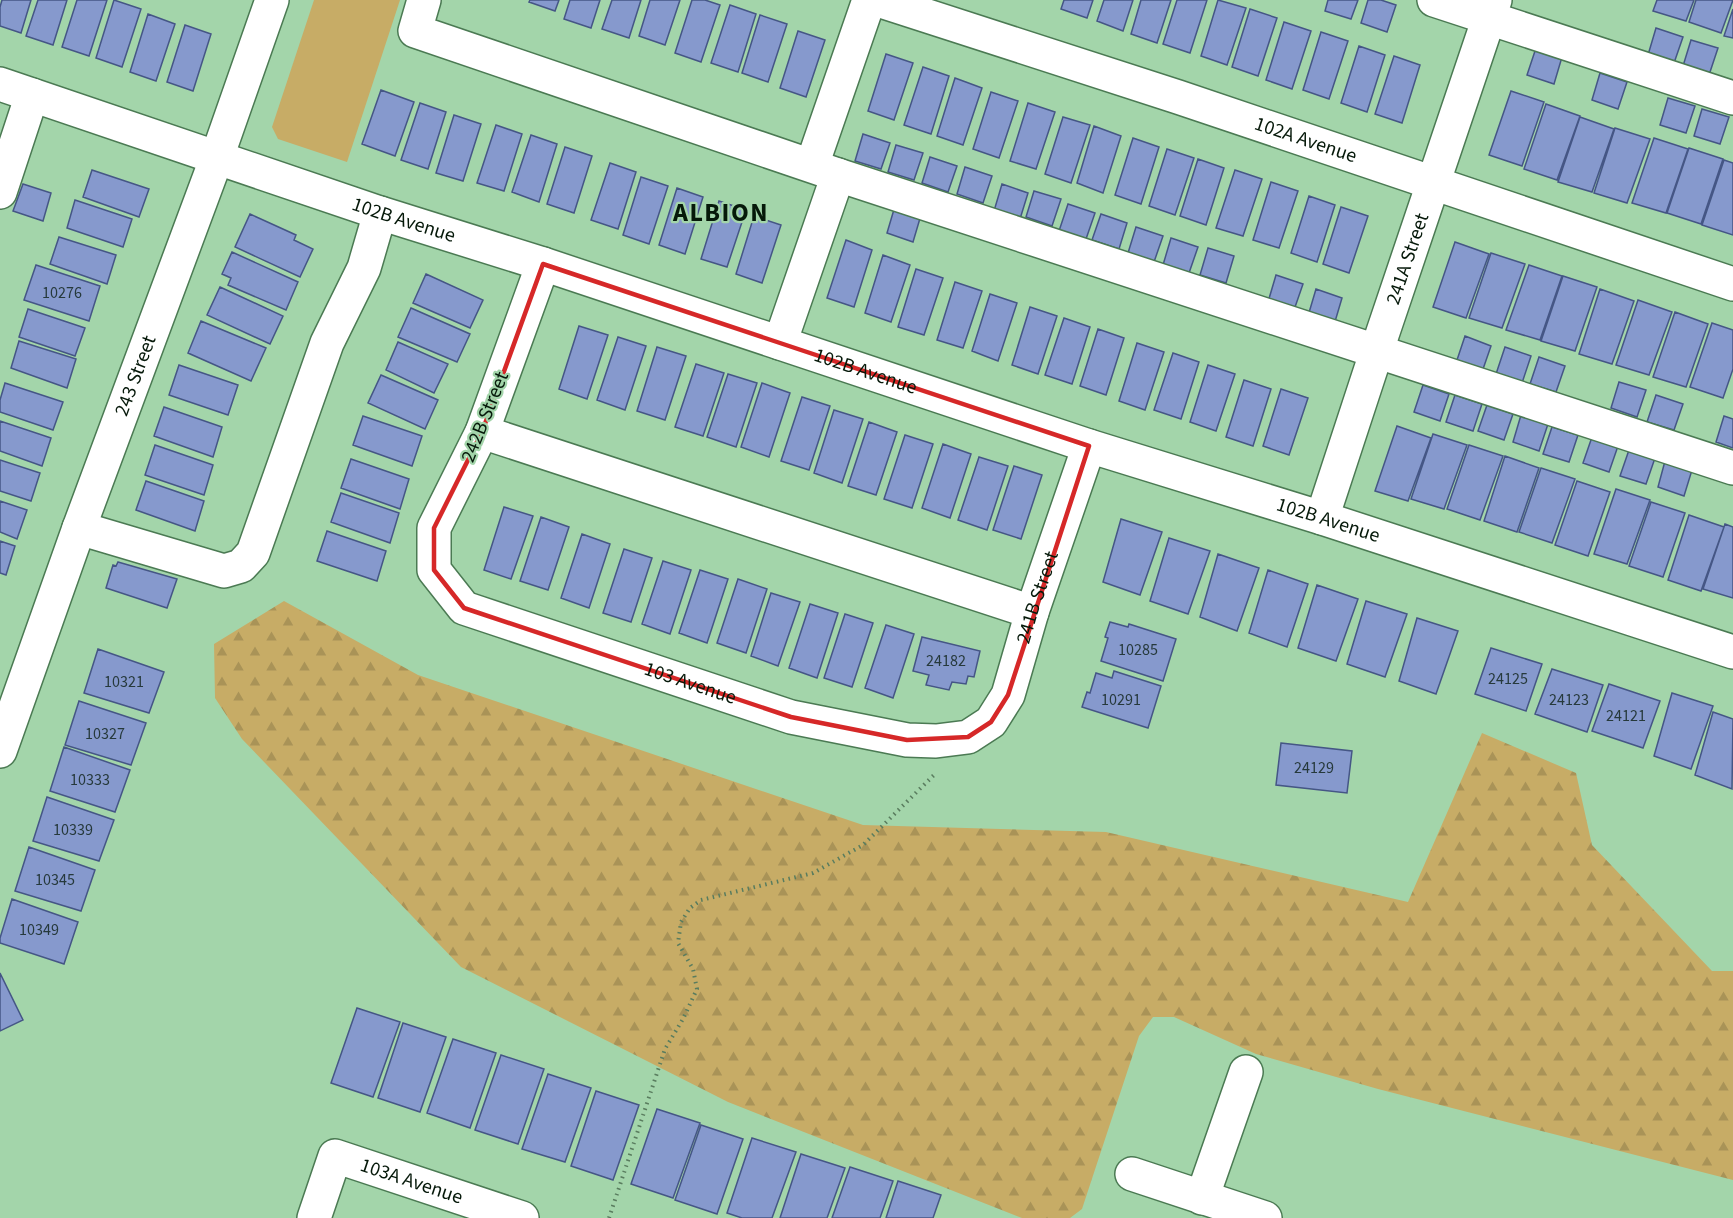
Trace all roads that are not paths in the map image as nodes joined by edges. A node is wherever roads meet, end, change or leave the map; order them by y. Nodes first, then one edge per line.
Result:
1 (272, 0) edge
2 (424, 0) edge
3 (869, 0) edge
4 (878, 0) edge
5 (1434, 0) edge
6 (1492, 9) edge
7 (0, 84) edge
8 (32, 95) junction
9 (1733, 98) edge
10 (217, 157) junction
11 (825, 170) junction
12 (1433, 183) junction
13 (0, 192) edge
14 (380, 213) junction
15 (543, 264) junction
16 (1733, 284) edge
17 (780, 343) junction
18 (1376, 352) junction
19 (482, 432) junction
20 (1089, 446) junction
21 (1733, 468) edge
22 (1322, 518) junction
23 (79, 528) junction
24 (434, 570) joint
25 (1032, 612) junction
26 (1733, 652) edge
27 (968, 736) joint
28 (0, 751) edge
29 (1246, 1072) dead end
30 (1132, 1174) dead end
31 (1202, 1198) junction
32 (314, 1218) edge
33 (522, 1218) edge
34 (1265, 1218) edge

1 - 10 street, 243 Street
2 - 11 street
3 - 11 street
4 - 12 street, 102A Avenue
5 - 6 street
6 - 9 street
6 - 12 street, 241A Street
7 - 8 street, 102B Avenue
8 - 10 street, 102B Avenue
8 - 13 street
10 - 14 street, 102B Avenue
10 - 23 street, 243 Street
11 - 17 street
11 - 18 street
12 - 16 street, 102A Avenue
12 - 18 street, 241A Street
14 - 15 street, 102B Avenue
14 - 23 street
15 - 17 street, 102B Avenue
15 - 19 street, 242B Street
17 - 20 street, 102B Avenue
18 - 21 street
18 - 22 street, 241A Street
19 - 24 street, 242B Street
19 - 25 street
20 - 22 street, 102B Avenue
20 - 25 street, 241B Street
22 - 26 street, 102B Avenue
23 - 28 street, 243 Street
24 - 27 street, 103 Avenue
25 - 27 street, 241B Street
29 - 31 street
30 - 31 street
31 - 34 street
32 - 33 street, 103A Avenue

